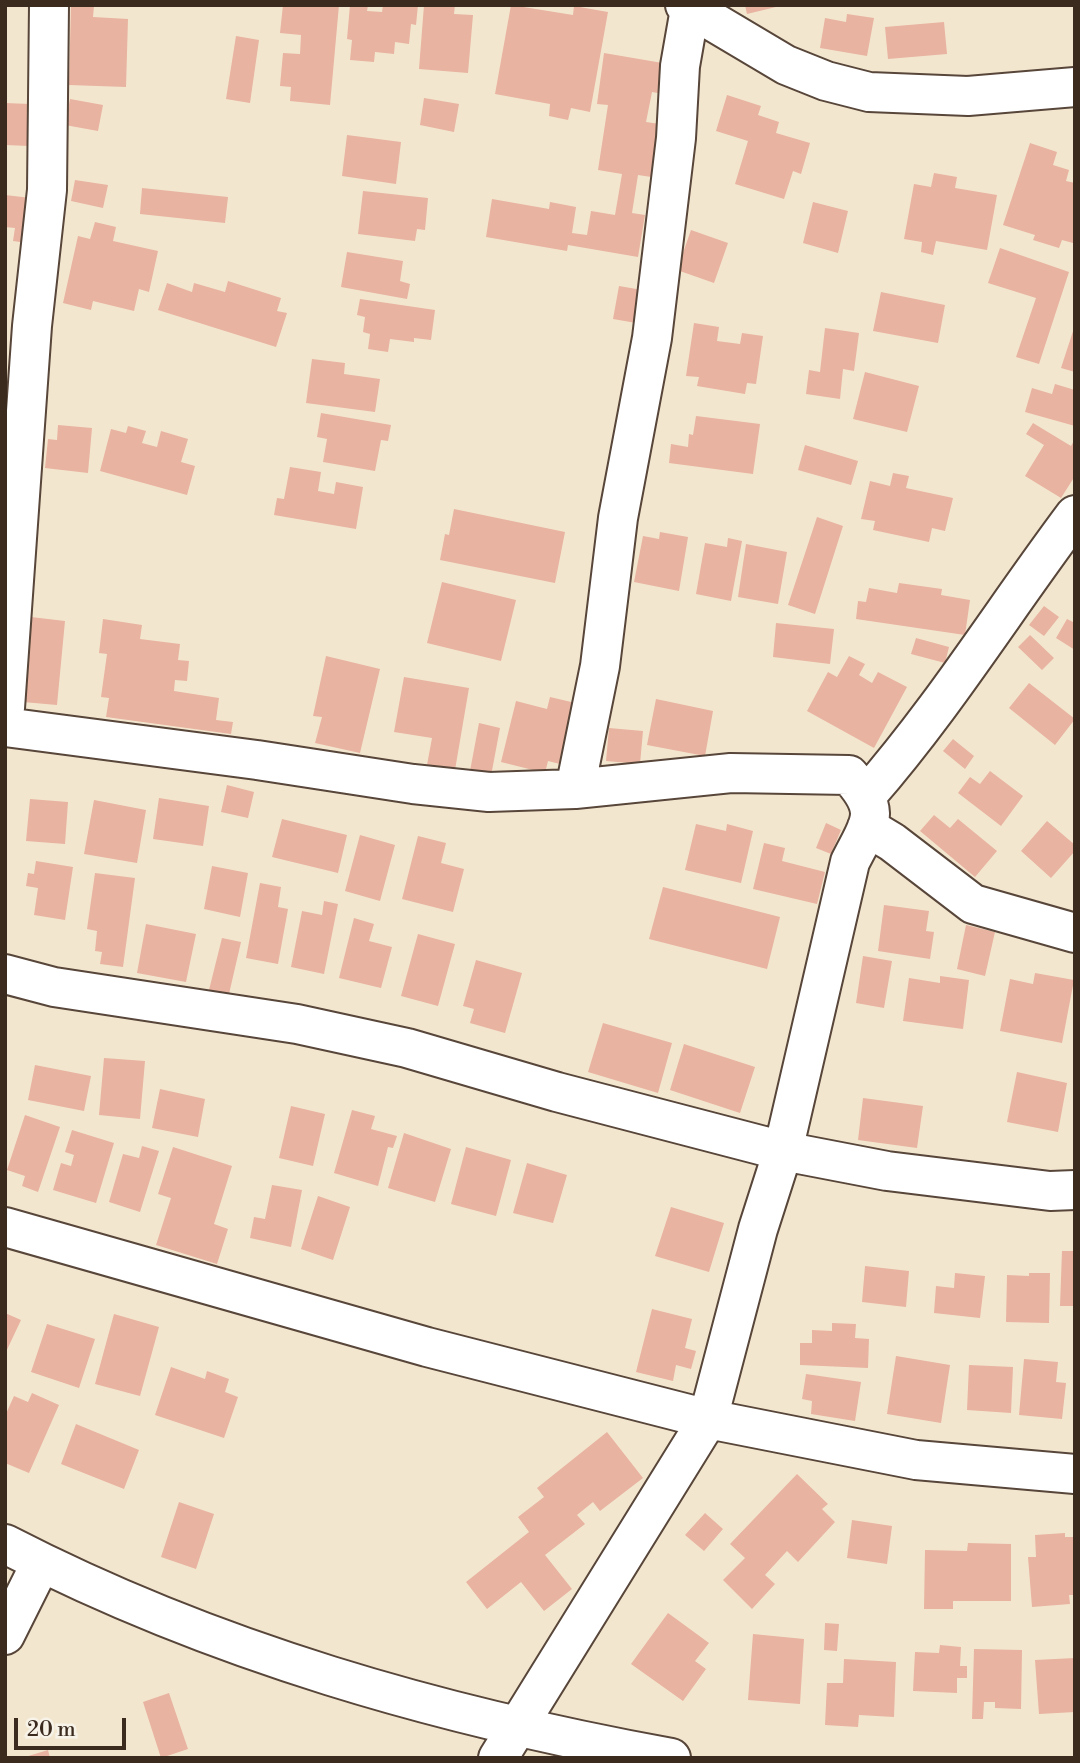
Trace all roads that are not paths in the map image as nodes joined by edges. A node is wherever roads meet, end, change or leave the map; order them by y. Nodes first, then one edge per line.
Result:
1 (49, 5) edge
2 (688, 7) edge
3 (1075, 87) edge
4 (1075, 515) edge
5 (5, 708) edge
6 (5, 727) edge
7 (575, 789) junction
8 (867, 811) junction
9 (1075, 933) edge
10 (5, 975) edge
11 (783, 1151) junction
12 (1075, 1190) edge
13 (5, 1227) edge
14 (708, 1419) junction
15 (1075, 1474) edge
16 (5, 1544) edge
17 (41, 1563) junction
18 (5, 1635) edge
19 (506, 1742) edge
20 (671, 1758) edge

1 - 5 street
2 - 3 street
2 - 7 street
4 - 8 street
6 - 7 street
7 - 8 street
8 - 9 street
8 - 11 street
10 - 11 street
11 - 12 street
11 - 14 street
13 - 14 street
14 - 15 street
14 - 19 street
16 - 17 street
17 - 18 street
17 - 19 street
19 - 20 street

